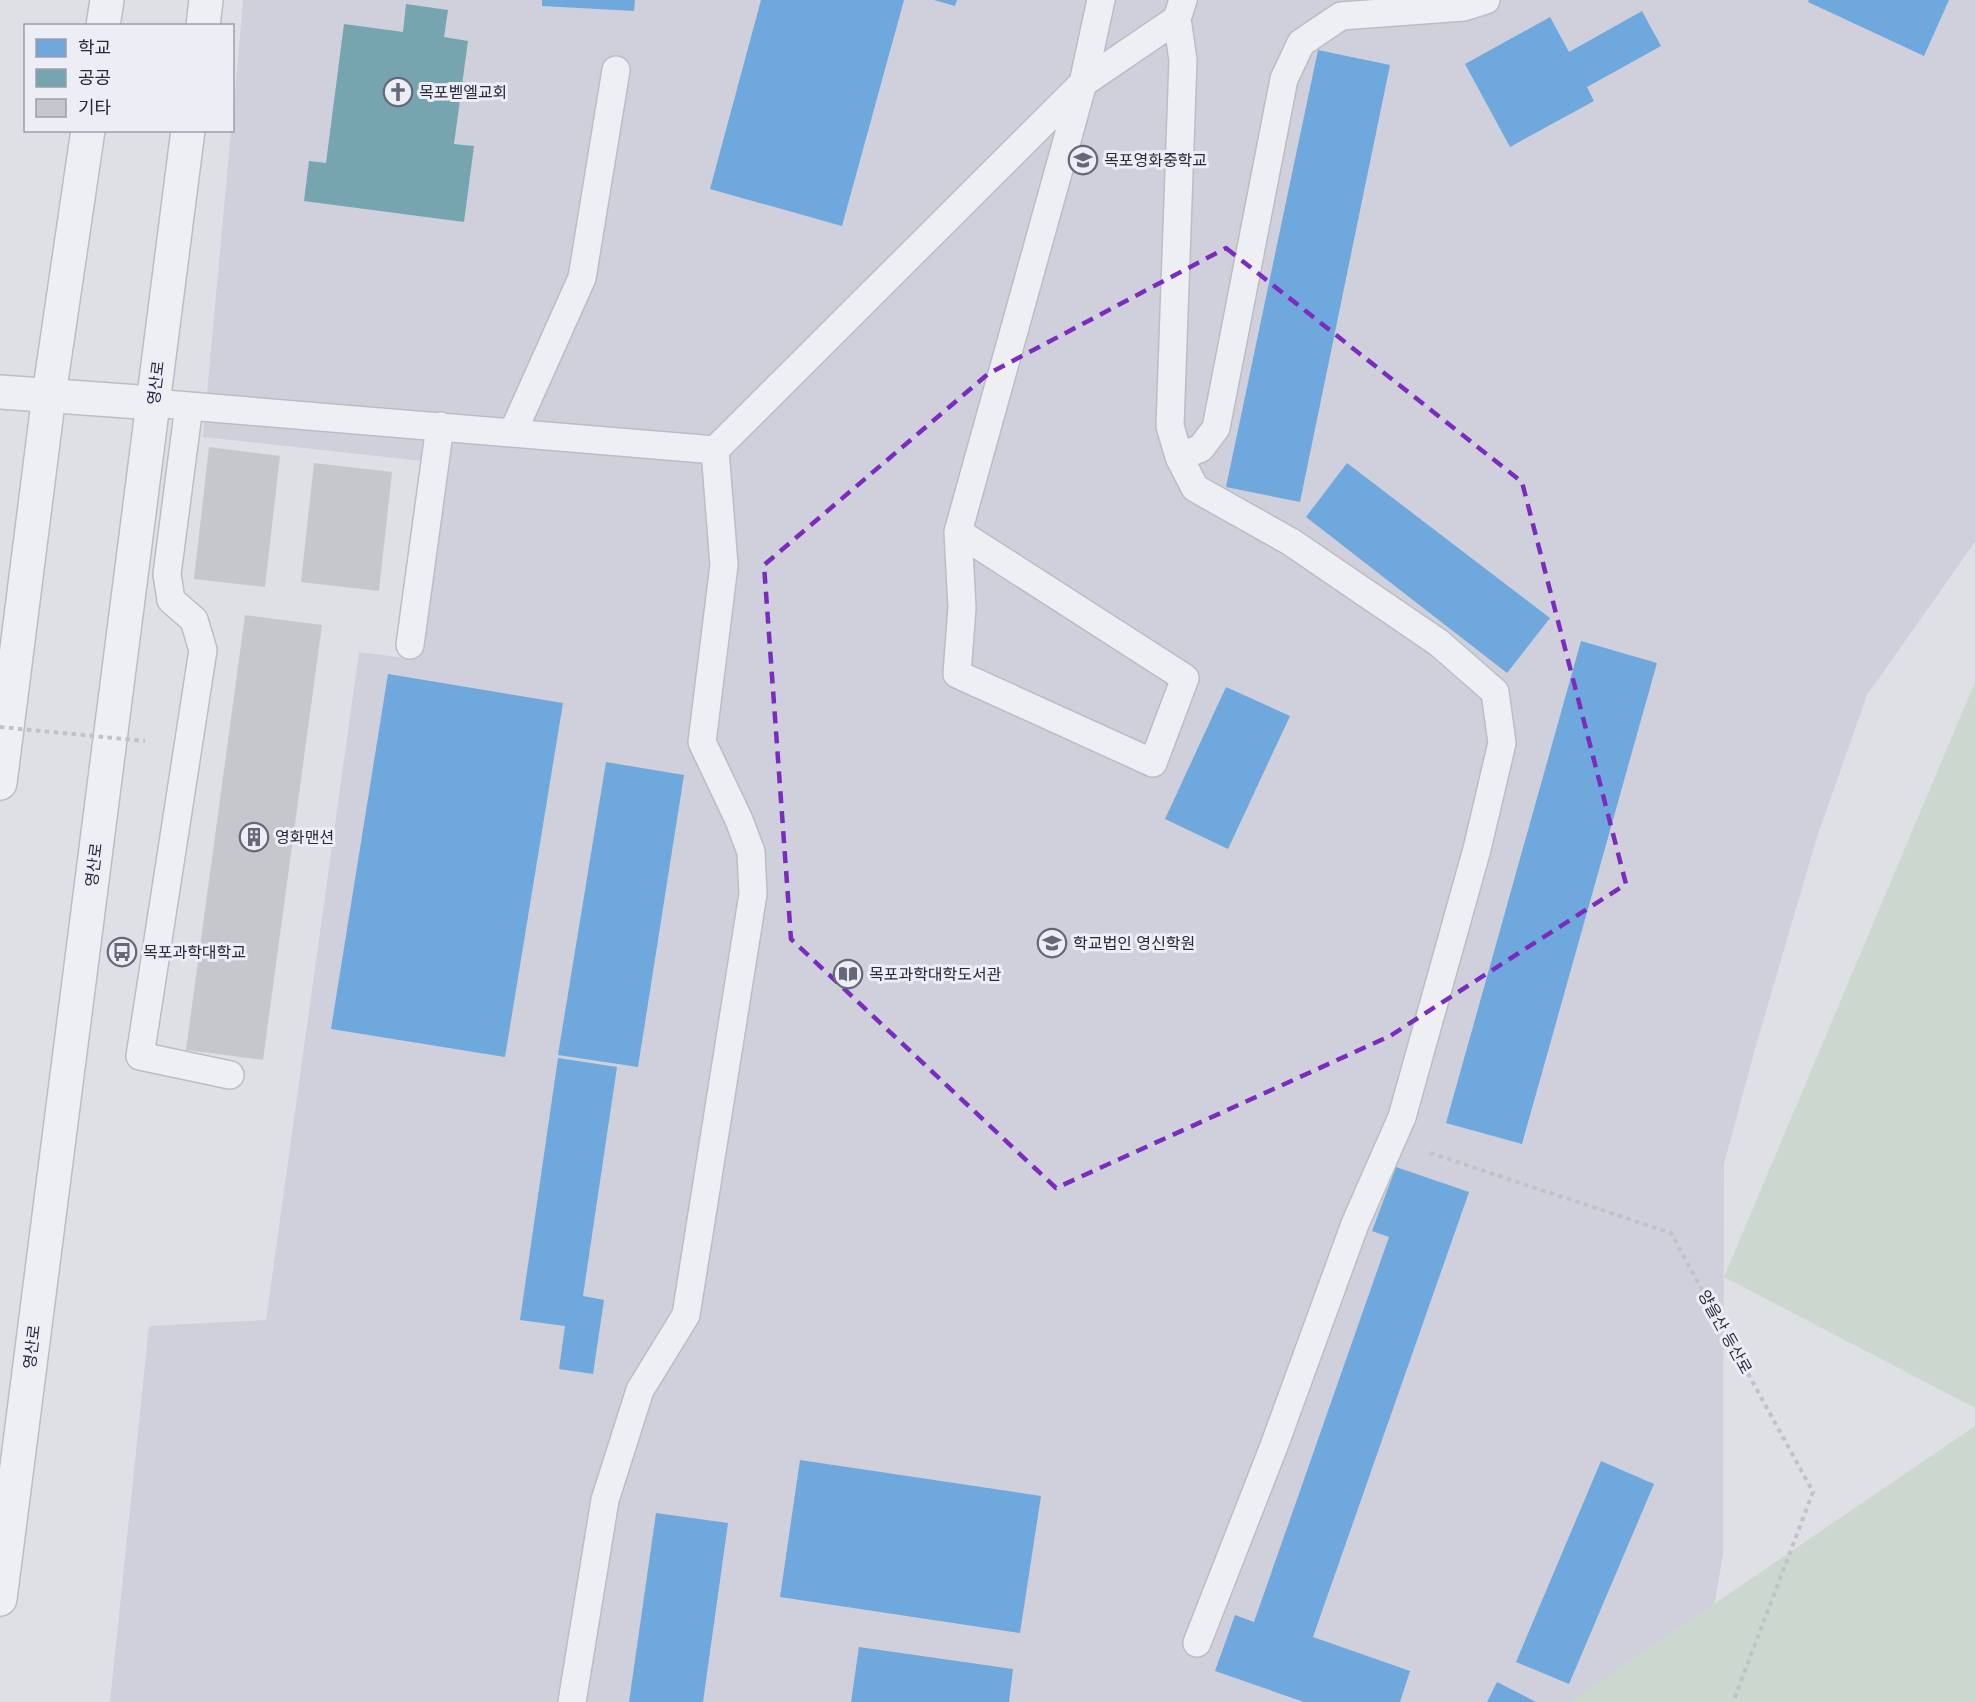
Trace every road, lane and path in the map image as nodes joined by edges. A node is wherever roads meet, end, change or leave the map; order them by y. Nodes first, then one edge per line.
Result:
1 (107, 0) edge
2 (206, 0) edge
3 (1101, 0) edge
4 (1486, 0) edge
5 (1180, 9) edge
6 (103, 24) edge
7 (203, 24) edge
8 (616, 70) dead end
9 (1083, 83) junction
10 (88, 132) edge
11 (188, 132) edge
12 (0, 392) edge
13 (49, 395) junction
14 (153, 403) junction
15 (189, 406) junction
16 (440, 426) junction
17 (513, 432) junction
18 (715, 450) junction
19 (1179, 456) junction
20 (958, 532) junction
21 (410, 645) dead end
22 (0, 727) edge
23 (145, 741) dead end
24 (0, 783) edge
25 (230, 1075) dead end
26 (1392, 1140) junction
27 (0, 1599) edge
28 (1197, 1643) dead end
29 (572, 1702) edge
30 (1733, 1702) edge

1 - 6 street
2 - 7 street
3 - 9 lane
4 - 19 lane
5 - 9 lane
5 - 19 lane
8 - 17 lane
9 - 18 lane
9 - 20 lane
10 - 13 street
11 - 14 street, 영산로
12 - 13 street
13 - 14 street
13 - 24 street
14 - 15 lane
14 - 27 street, 영산로
15 - 16 lane
15 - 25 lane
16 - 17 lane
16 - 21 lane
17 - 18 lane
18 - 29 lane
19 - 26 lane
20 - 20 lane
22 - 23 path, bridge
26 - 28 lane
26 - 30 path, 양을산 등산로

